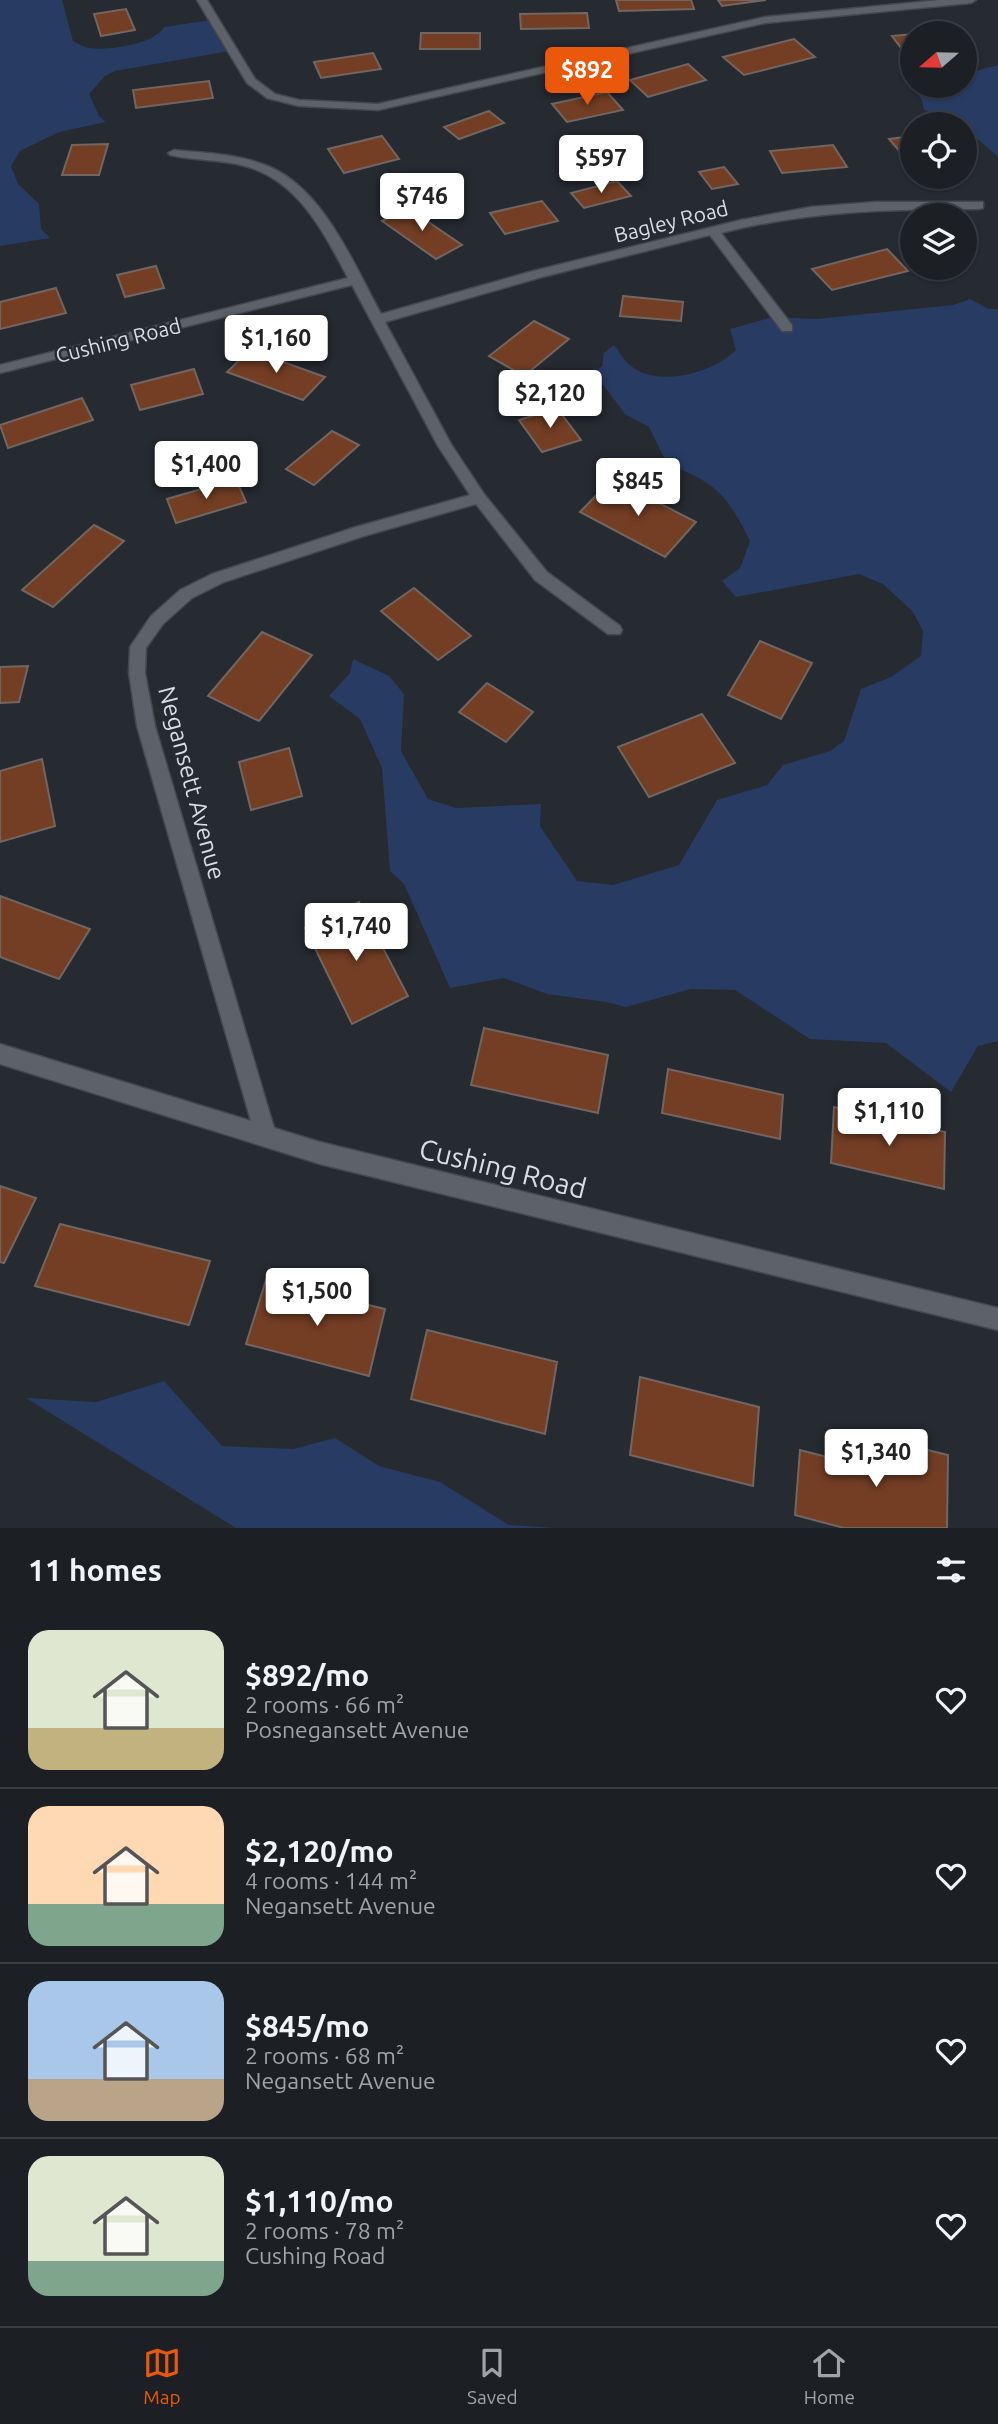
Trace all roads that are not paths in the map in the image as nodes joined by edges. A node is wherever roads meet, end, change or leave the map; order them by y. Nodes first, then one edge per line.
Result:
1 (202, 0) edge
2 (971, 0) edge
3 (174, 153) dead end
4 (979, 205) dead end
5 (714, 232) junction
6 (358, 280) junction
7 (379, 319) junction
8 (787, 328) dead end
9 (0, 369) edge
10 (479, 498) junction
11 (614, 630) dead end
12 (0, 1054) edge
13 (265, 1135) junction
14 (998, 1319) edge

1 - 2 street
3 - 6 street
4 - 5 street, Bagley Road
5 - 7 street, Bagley Road
5 - 8 street
6 - 7 street
6 - 9 street, Cushing Road
7 - 10 street
10 - 11 street
10 - 13 street, Negansett Avenue
12 - 13 street, Cushing Road
13 - 14 street, Cushing Road

